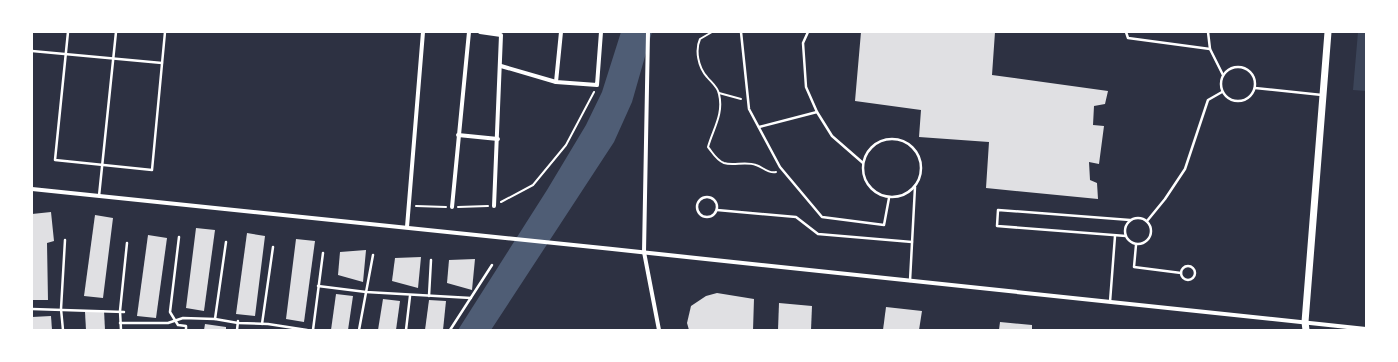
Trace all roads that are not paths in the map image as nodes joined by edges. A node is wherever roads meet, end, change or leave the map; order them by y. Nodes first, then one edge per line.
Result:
1 (68, 32) edge
2 (116, 32) edge
3 (165, 32) edge
4 (423, 32) edge
5 (468, 32) edge
6 (480, 32) edge
7 (561, 32) edge
8 (601, 32) edge
9 (648, 32) edge
10 (741, 32) edge
11 (808, 32) edge
12 (1126, 32) edge
13 (1208, 32) edge
14 (1328, 32) edge
15 (1210, 49) junction
16 (32, 51) edge
17 (66, 55) junction
18 (113, 59) junction
19 (162, 63) junction
20 (501, 66) junction
21 (1223, 75) junction
22 (556, 82) junction
23 (1255, 88) junction
24 (1222, 92) junction
25 (1322, 95) junction
26 (816, 112) junction
27 (759, 127) junction
28 (458, 134) junction
29 (498, 139) junction
30 (863, 163) junction
31 (102, 165) junction
32 (915, 187) junction
33 (32, 189) edge
34 (99, 196) junction
35 (889, 198) junction
36 (494, 206) road end
37 (452, 207) road end
38 (717, 210) junction
39 (1130, 220) junction
40 (1147, 221) junction
41 (407, 227) junction
42 (1116, 236) junction
43 (1126, 236) junction
44 (179, 238) dead end
45 (65, 240) dead end
46 (226, 242) dead end
47 (912, 242) junction
48 (127, 243) dead end
49 (1136, 245) junction
50 (273, 247) dead end
51 (644, 252) junction
52 (322, 253) dead end
53 (373, 255) dead end
54 (431, 260) dead end
55 (492, 265) dead end
56 (1181, 273) junction
57 (910, 281) junction
58 (318, 286) junction
59 (366, 292) junction
60 (410, 296) junction
61 (429, 296) junction
62 (471, 298) junction
63 (1110, 302) junction
64 (32, 309) edge
65 (61, 309) junction
66 (120, 311) junction
67 (124, 312) dead end
68 (215, 319) junction
69 (175, 321) junction
70 (238, 322) junction
71 (120, 323) junction
72 (262, 324) junction
73 (1306, 326) edge
74 (1366, 329) edge
75 (63, 330) edge
76 (120, 330) edge
77 (186, 330) edge
78 (237, 330) edge
79 (307, 330) edge
80 (313, 330) edge
81 (359, 330) edge
82 (406, 330) edge
83 (450, 330) edge
84 (659, 330) edge

1 - 17 lane
2 - 18 lane
3 - 19 lane
4 - 41 street
5 - 28 street
6 - 20 street
7 - 22 street
8 - 22 street
9 - 51 street
10 - 27 lane
11 - 26 lane
12 - 15 lane
13 - 15 lane
14 - 25 main road
15 - 21 lane
16 - 17 lane
17 - 18 lane
17 - 31 lane
18 - 19 lane
18 - 31 lane
19 - 31 lane
20 - 22 street
20 - 29 street
21 - 23 lane
21 - 24 lane
23 - 24 lane
23 - 25 lane
24 - 40 lane
25 - 73 main road
26 - 27 lane
26 - 30 lane
27 - 35 lane
28 - 29 street
28 - 37 street
29 - 36 street
30 - 32 lane
30 - 35 lane
31 - 34 lane
32 - 35 lane
32 - 47 lane
33 - 34 street
34 - 41 street
38 - 38 lane
38 - 47 lane
39 - 40 lane
39 - 42 lane
39 - 43 lane
40 - 49 lane
41 - 51 street
42 - 43 lane
42 - 63 lane
43 - 49 lane
44 - 69 lane
45 - 65 lane
46 - 68 lane
47 - 57 lane
48 - 66 lane
49 - 56 lane
50 - 72 lane
51 - 57 street
51 - 84 street
52 - 58 lane
53 - 59 lane
54 - 61 lane
55 - 62 lane
56 - 56 lane
57 - 63 street
58 - 59 lane
58 - 80 lane
59 - 60 lane
59 - 81 lane
60 - 61 lane
60 - 82 lane
61 - 62 lane
62 - 83 lane
63 - 73 street
64 - 65 lane
65 - 66 lane
65 - 75 lane
66 - 67 lane
66 - 71 lane
68 - 69 lane
68 - 70 lane
69 - 71 lane
69 - 77 lane
70 - 72 lane
70 - 78 lane
71 - 76 lane
72 - 79 lane
73 - 74 street

